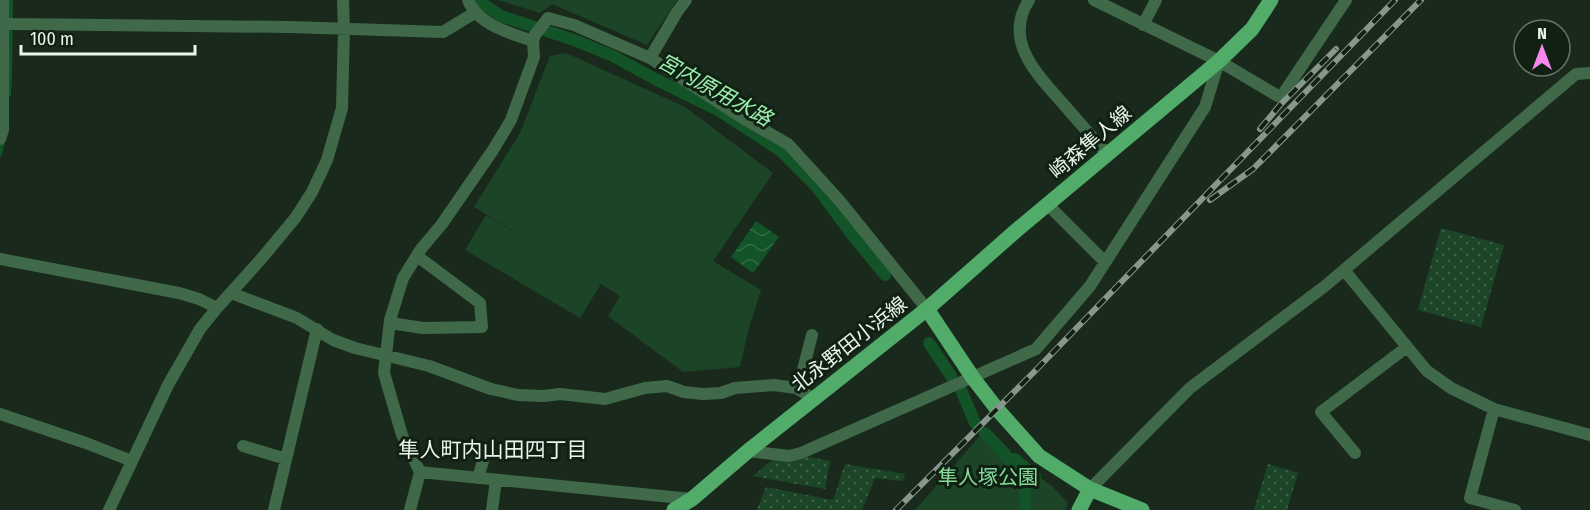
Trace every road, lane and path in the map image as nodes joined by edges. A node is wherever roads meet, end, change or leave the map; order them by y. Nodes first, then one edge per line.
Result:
1 (3, 0) edge
2 (343, 0) edge
3 (468, 0) edge
4 (686, 0) edge
5 (1029, 0) edge
6 (1094, 0) edge
7 (1156, 0) edge
8 (1271, 0) edge
9 (1346, 0) edge
10 (476, 12) junction
11 (2, 22) edge
12 (1143, 25) junction
13 (344, 30) junction
14 (533, 41) junction
15 (650, 58) junction
16 (1220, 62) junction
17 (1590, 73) edge
18 (0, 139) edge
19 (1108, 155) junction
20 (1048, 205) junction
21 (417, 256) junction
22 (0, 260) edge
23 (1105, 262) junction
24 (1344, 270) junction
25 (231, 293) junction
26 (217, 308) junction
27 (927, 309) junction
28 (390, 323) junction
29 (317, 329) junction
30 (812, 334) dead end
31 (1407, 347) junction
32 (386, 356) junction
33 (973, 378) junction
34 (798, 389) junction
35 (814, 399) junction
36 (1494, 409) junction
37 (0, 414) edge
38 (1590, 435) edge
39 (243, 447) dead end
40 (748, 451) junction
41 (1354, 453) dead end
42 (485, 454) dead end
43 (286, 459) junction
44 (132, 461) junction
45 (420, 472) junction
46 (478, 478) junction
47 (496, 480) junction
48 (1090, 489) junction
49 (683, 506) edge
50 (109, 510) edge
51 (274, 510) edge
52 (410, 510) edge
53 (492, 510) edge
54 (1079, 510) edge
55 (1142, 510) edge
56 (1515, 510) edge

1 - 11 street
2 - 13 street
3 - 10 street
4 - 15 street
5 - 19 street
6 - 12 street
7 - 12 street
8 - 16 main road, 崎森隼人線
9 - 16 street
10 - 13 street
10 - 14 street
11 - 13 street
11 - 18 street
12 - 16 street
13 - 25 street
14 - 15 street
14 - 21 street
15 - 27 street
16 - 19 main road, 崎森隼人線
16 - 23 street
17 - 24 street
19 - 20 main road, 崎森隼人線
20 - 23 street
20 - 27 main road, 崎森隼人線
21 - 28 street
21 - 28 street
22 - 26 street
23 - 33 street
24 - 31 street
24 - 48 street
25 - 26 street
25 - 29 street
26 - 44 street
27 - 33 main road, 北永野田小浜線
27 - 35 main road, 北永野田小浜線
28 - 32 street
29 - 32 street
29 - 43 street
30 - 34 street
31 - 36 street
31 - 41 street
32 - 34 street
32 - 45 street
33 - 40 street
33 - 48 main road, 北永野田小浜線
34 - 35 street
35 - 40 main road, 北永野田小浜線
36 - 38 street
36 - 56 street
37 - 44 street
39 - 43 street
40 - 49 main road, 北永野田小浜線
42 - 46 street
43 - 51 street
44 - 50 street
45 - 46 street
45 - 52 street
46 - 47 street
47 - 49 street
47 - 53 street
48 - 54 main road
48 - 55 main road, 北永野田小浜線

